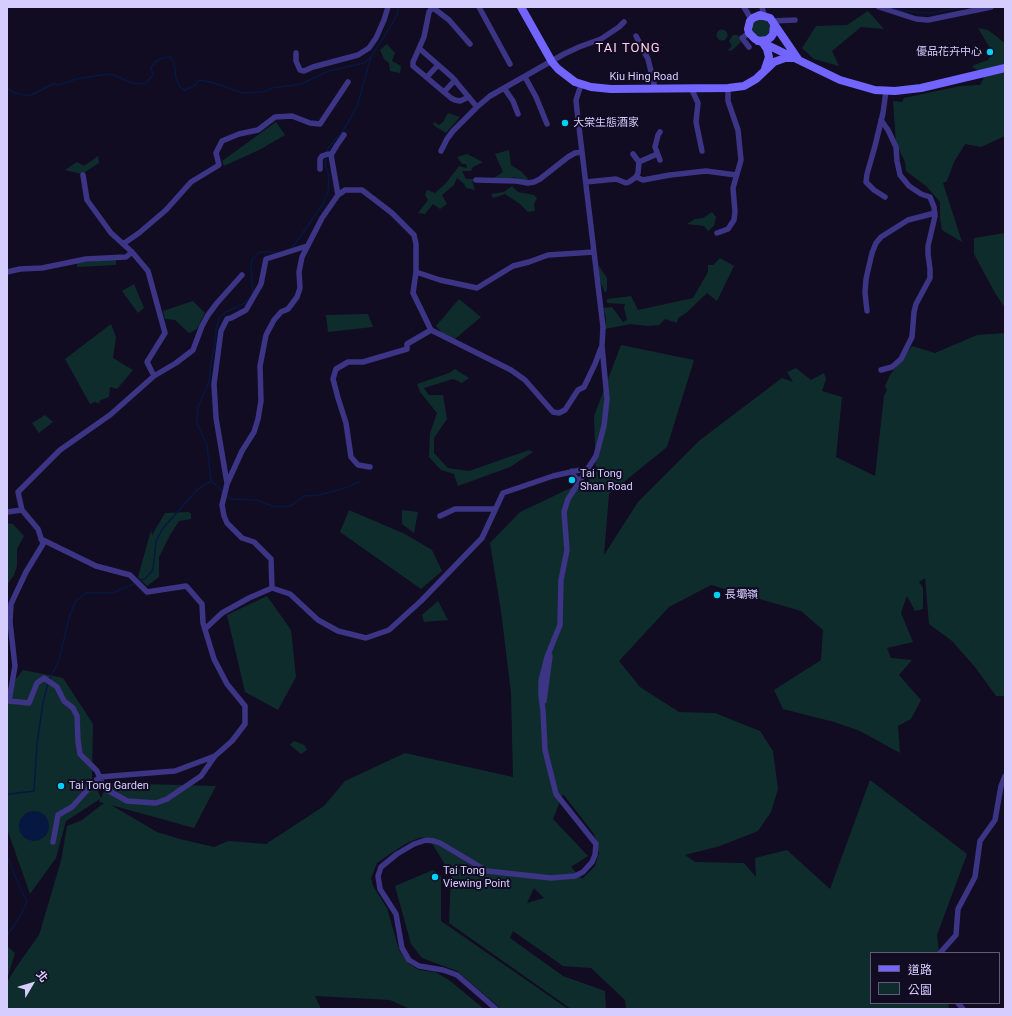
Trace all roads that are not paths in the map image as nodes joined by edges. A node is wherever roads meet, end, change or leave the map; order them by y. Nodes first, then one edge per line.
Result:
1 (388, 7) edge
2 (432, 7) edge
3 (480, 7) edge
4 (521, 7) edge
5 (744, 7) edge
6 (879, 7) edge
7 (991, 7) edge
8 (763, 11) edge
9 (752, 19) junction
10 (794, 20) dead end
11 (624, 22) dead end
12 (773, 23) junction
13 (749, 33) junction
14 (636, 36) dead end
15 (761, 42) junction
16 (470, 44) dead end
17 (749, 47) dead end
18 (420, 49) junction
19 (296, 53) dead end
20 (798, 59) junction
21 (552, 62) junction
22 (510, 64) dead end
23 (438, 65) junction
24 (1005, 68) edge
25 (765, 70) junction
26 (525, 77) junction
27 (427, 78) junction
28 (455, 80) junction
29 (348, 82) dead end
30 (581, 85) junction
31 (504, 88) junction
32 (655, 88) junction
33 (691, 88) junction
34 (728, 88) junction
35 (886, 91) junction
36 (444, 92) junction
37 (469, 97) junction
38 (477, 107) junction
39 (518, 114) dead end
40 (881, 120) junction
41 (547, 124) dead end
42 (660, 132) dead end
43 (344, 135) dead end
44 (441, 151) dead end
45 (702, 151) dead end
46 (582, 152) junction
47 (633, 154) dead end
48 (657, 154) junction
49 (327, 155) junction
50 (660, 160) dead end
51 (639, 162) junction
52 (320, 169) dead end
53 (82, 175) dead end
54 (736, 175) junction
55 (636, 177) junction
56 (476, 180) dead end
57 (586, 182) junction
58 (338, 196) junction
59 (885, 197) dead end
60 (935, 213) junction
61 (716, 233) dead end
62 (123, 244) junction
63 (307, 246) junction
64 (132, 252) junction
65 (594, 252) junction
66 (7, 272) edge
67 (416, 272) junction
68 (242, 275) dead end
69 (867, 311) dead end
70 (431, 330) junction
71 (602, 346) junction
72 (881, 370) dead end
73 (154, 376) junction
74 (370, 467) dead end
75 (587, 470) junction
76 (572, 472) junction
77 (579, 481) junction
78 (227, 484) junction
79 (495, 509) junction
80 (22, 510) junction
81 (7, 512) edge
82 (440, 516) dead end
83 (41, 539) junction
84 (272, 588) junction
85 (205, 629) junction
86 (215, 756) junction
87 (1005, 776) edge
88 (100, 777) junction
89 (53, 842) dead end
90 (941, 952) edge
91 (496, 1009) edge

1 - 19 street
2 - 16 street
2 - 18 street
3 - 22 street
4 - 21 street, Kiu Hing Road
5 - 9 street
6 - 7 street
8 - 9 street
8 - 12 street
9 - 13 street
10 - 12 street
11 - 21 street
12 - 15 street
12 - 20 street
13 - 15 street
13 - 17 street
14 - 32 street
15 - 20 street
15 - 25 street
18 - 23 street
18 - 27 street
20 - 25 street, Kiu Hing Road
20 - 35 street
21 - 26 street
21 - 30 street, Kiu Hing Road
23 - 27 street
23 - 28 street
24 - 35 street
25 - 34 street, Kiu Hing Road
26 - 31 street
26 - 41 street
27 - 36 street
28 - 36 street
28 - 37 street
29 - 62 street
30 - 32 street, Kiu Hing Road
30 - 46 street
31 - 38 street
31 - 39 street
32 - 33 street, Kiu Hing Road
33 - 34 street, Kiu Hing Road
33 - 45 street
34 - 54 street
35 - 40 street
36 - 37 street
37 - 38 street
38 - 44 street
40 - 59 street
40 - 60 street
42 - 48 street
43 - 49 street
46 - 56 street
46 - 57 street
47 - 51 street
48 - 50 street
48 - 51 street
49 - 52 street
49 - 58 street
51 - 55 street
53 - 62 street
54 - 55 street
54 - 61 street
55 - 57 street
57 - 65 street
58 - 63 street
58 - 67 street
60 - 69 street
60 - 72 street
62 - 64 street
63 - 78 street
63 - 78 street
64 - 66 street
64 - 73 street
65 - 67 street
65 - 71 street
67 - 70 street
68 - 73 street
70 - 71 street
70 - 74 street
71 - 75 street
73 - 80 street
75 - 76 street
75 - 77 street
76 - 77 street
76 - 79 street
77 - 91 street
78 - 84 street
79 - 82 street
79 - 84 street
80 - 81 street
80 - 83 street
83 - 85 street
83 - 88 street
84 - 85 street
85 - 86 street
86 - 88 street
86 - 88 street
87 - 90 street
88 - 89 street

